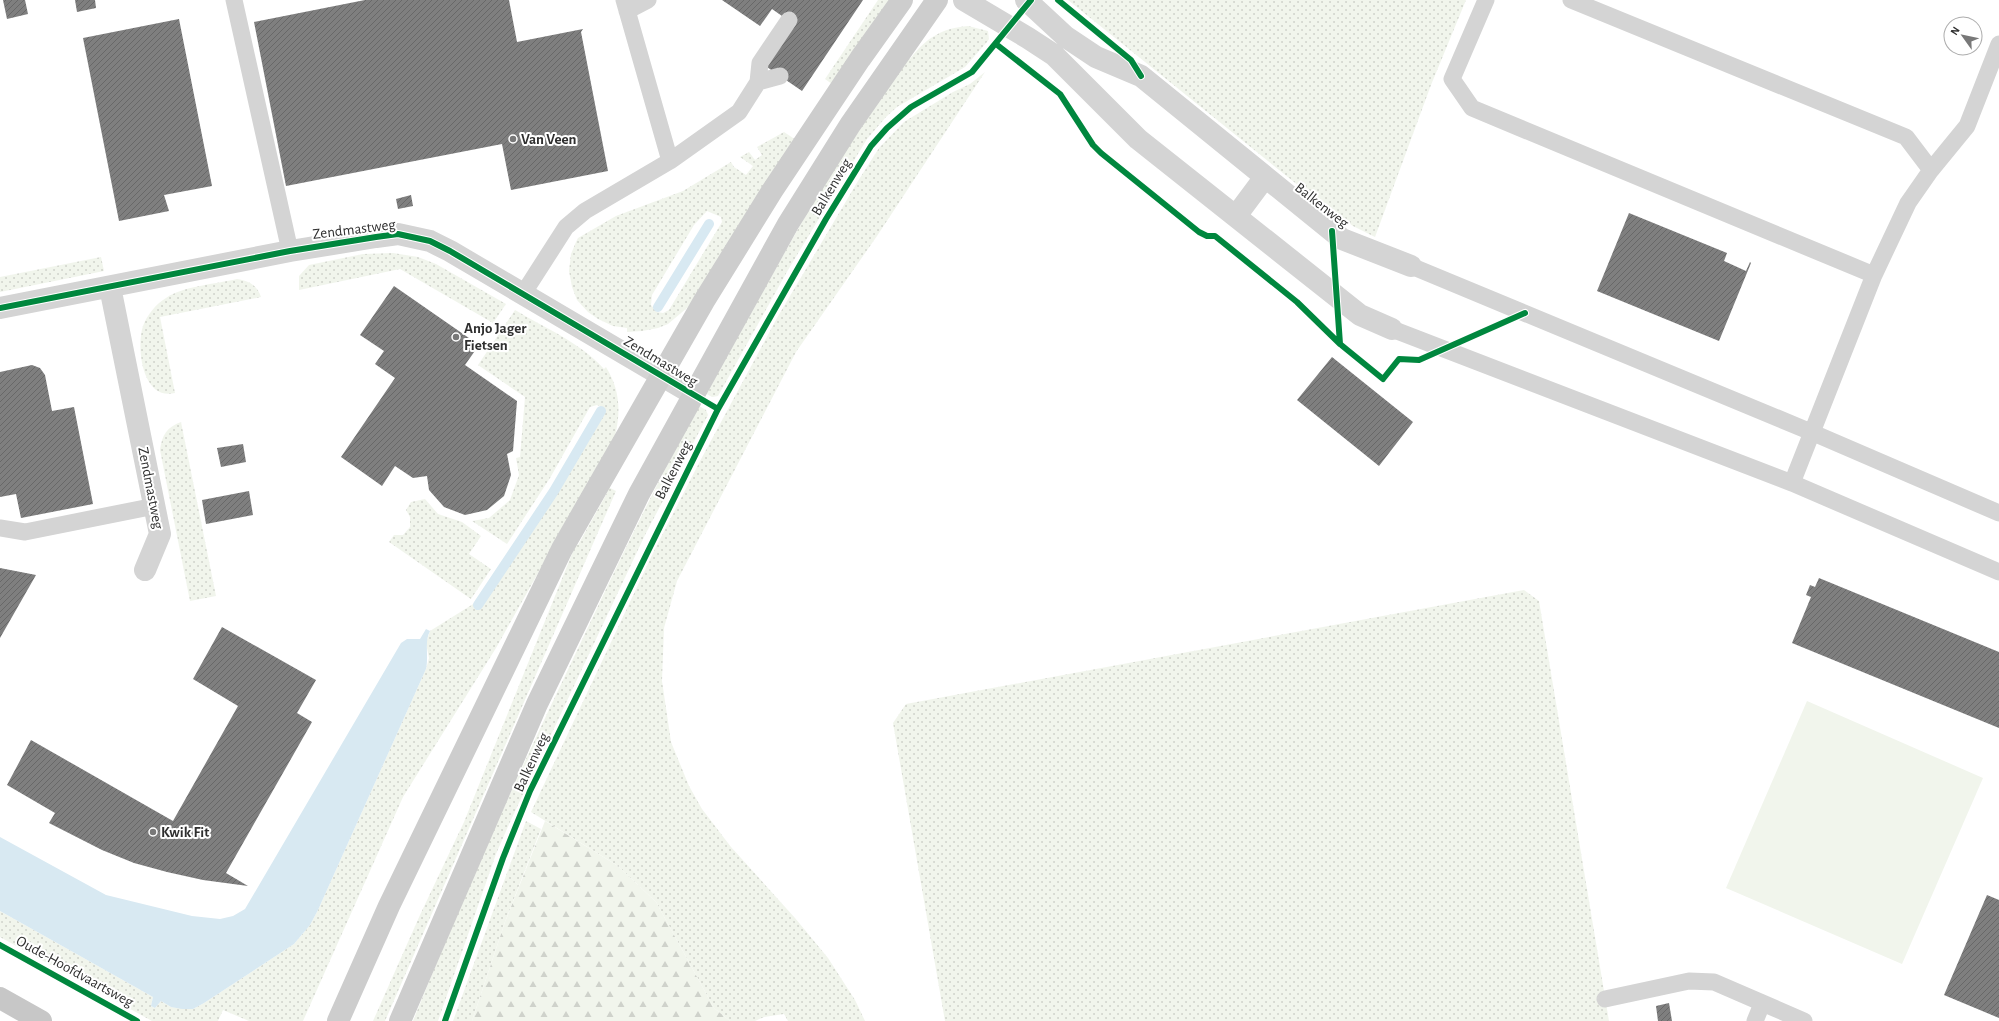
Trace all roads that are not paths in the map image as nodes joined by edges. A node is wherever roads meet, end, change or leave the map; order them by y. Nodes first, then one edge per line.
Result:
1 (234, 0) edge
2 (648, 0) edge
3 (902, 0) edge
4 (937, 0) edge
5 (964, 0) edge
6 (1026, 0) edge
7 (1486, 0) edge
8 (1571, 0) edge
9 (626, 5) edge
10 (789, 20) dead end
11 (1999, 44) edge
12 (780, 76) dead end
13 (758, 82) junction
14 (670, 161) junction
15 (1931, 170) junction
16 (1265, 177) junction
17 (1236, 216) junction
18 (290, 251) junction
19 (1411, 266) joint
20 (1874, 275) junction
21 (110, 287) junction
22 (523, 294) junction
23 (0, 308) edge
24 (1392, 329) joint
25 (661, 375) junction
26 (693, 394) junction
27 (1811, 432) junction
28 (1792, 484) junction
29 (155, 506) junction
30 (1999, 513) edge
31 (0, 528) edge
32 (145, 570) dead end
33 (1999, 572) edge
34 (0, 998) edge
35 (1605, 999) dead end
36 (1762, 1004) junction
37 (40, 1021) edge
38 (338, 1021) edge
39 (400, 1021) edge
40 (1755, 1021) edge
41 (1804, 1021) edge

1 - 18 lane
2 - 9 lane
3 - 25 main road
4 - 26 main road, Balkenweg
5 - 17 street
6 - 16 street, Balkenweg
7 - 20 lane
8 - 15 lane
9 - 14 lane
10 - 13 lane
11 - 15 lane
12 - 13 lane
13 - 14 lane
14 - 22 lane
15 - 20 lane
16 - 17 street
16 - 19 street, Balkenweg
17 - 24 street
18 - 21 street, Zendmastweg
18 - 22 street, Zendmastweg
19 - 27 lane
20 - 27 lane
21 - 23 street, Zendmastweg
21 - 29 street, Zendmastweg
22 - 25 street, Zendmastweg
24 - 28 lane
25 - 26 street, Zendmastweg
25 - 38 main road
26 - 39 main road, Balkenweg
27 - 28 lane
27 - 30 lane
28 - 33 lane
29 - 31 lane
29 - 32 street, Zendmastweg
34 - 37 main road
35 - 36 lane
36 - 40 lane
36 - 41 lane

